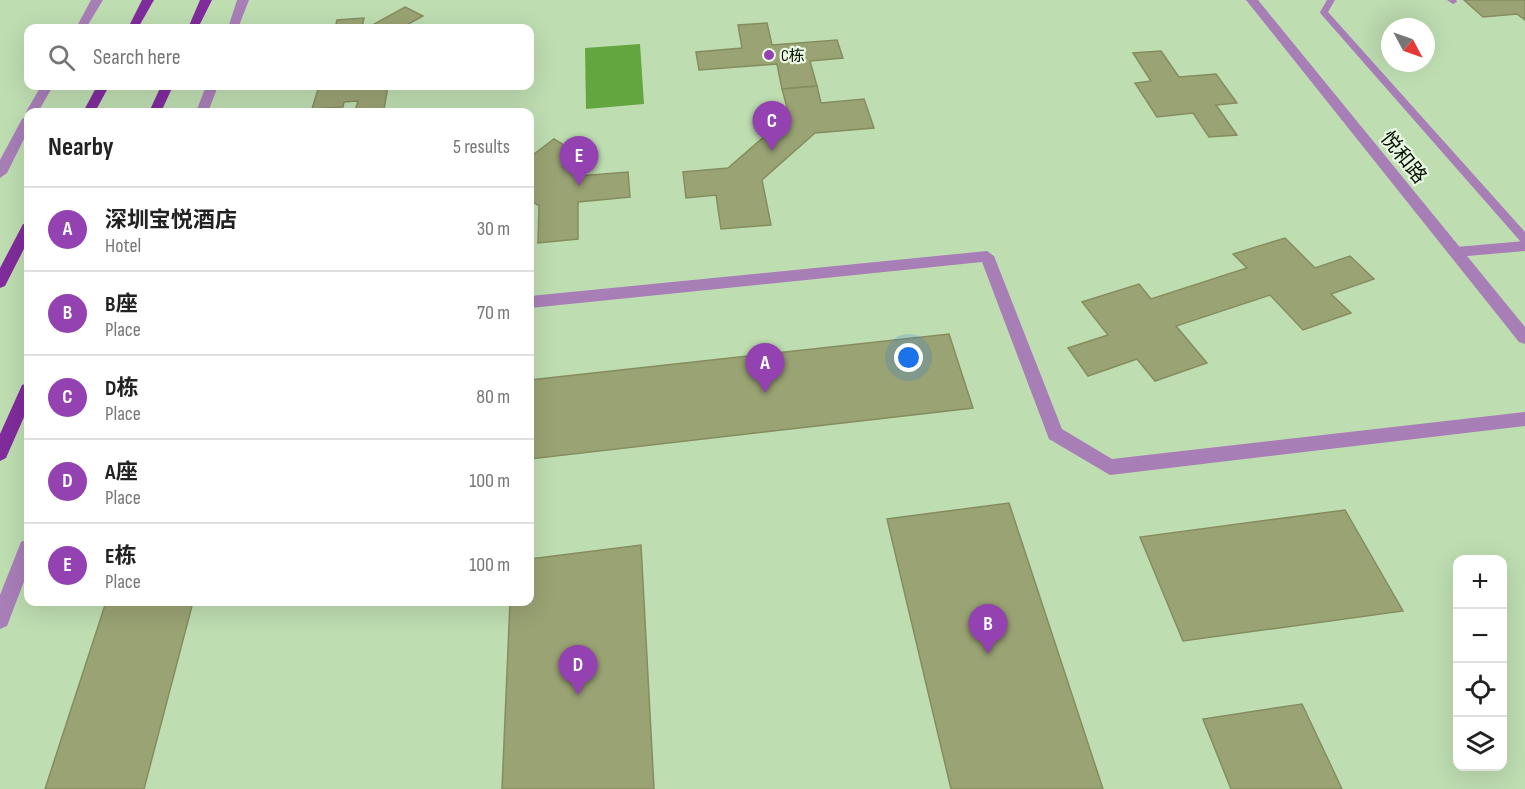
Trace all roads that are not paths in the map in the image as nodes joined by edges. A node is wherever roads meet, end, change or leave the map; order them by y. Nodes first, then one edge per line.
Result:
1 (97, 0) edge
2 (148, 0) edge
3 (206, 0) edge
4 (243, 0) edge
5 (1252, 0) edge
6 (1331, 0) edge
7 (83, 24) edge
8 (135, 24) edge
9 (195, 24) edge
10 (234, 24) edge
11 (45, 90) edge
12 (101, 90) edge
13 (165, 90) edge
14 (210, 90) edge
15 (34, 108) edge
16 (91, 108) edge
17 (157, 108) edge
18 (204, 108) edge
19 (24, 127) edge
20 (0, 172) edge
21 (24, 236) edge
22 (1525, 239) edge
23 (1525, 246) edge
24 (1456, 252) junction
25 (0, 282) edge
26 (534, 302) edge
27 (1525, 338) edge
28 (24, 399) edge
29 (1525, 419) edge
30 (0, 453) edge
31 (24, 558) edge
32 (0, 619) edge

1 - 7 street
2 - 8 main road
3 - 9 main road
4 - 10 street
5 - 24 street, 悦和路
6 - 22 lane
11 - 15 street
12 - 16 main road
13 - 17 main road
14 - 18 street
19 - 20 street
21 - 25 main road
23 - 24 street
24 - 27 street, 悦和路
26 - 29 street
28 - 30 main road
31 - 32 street

